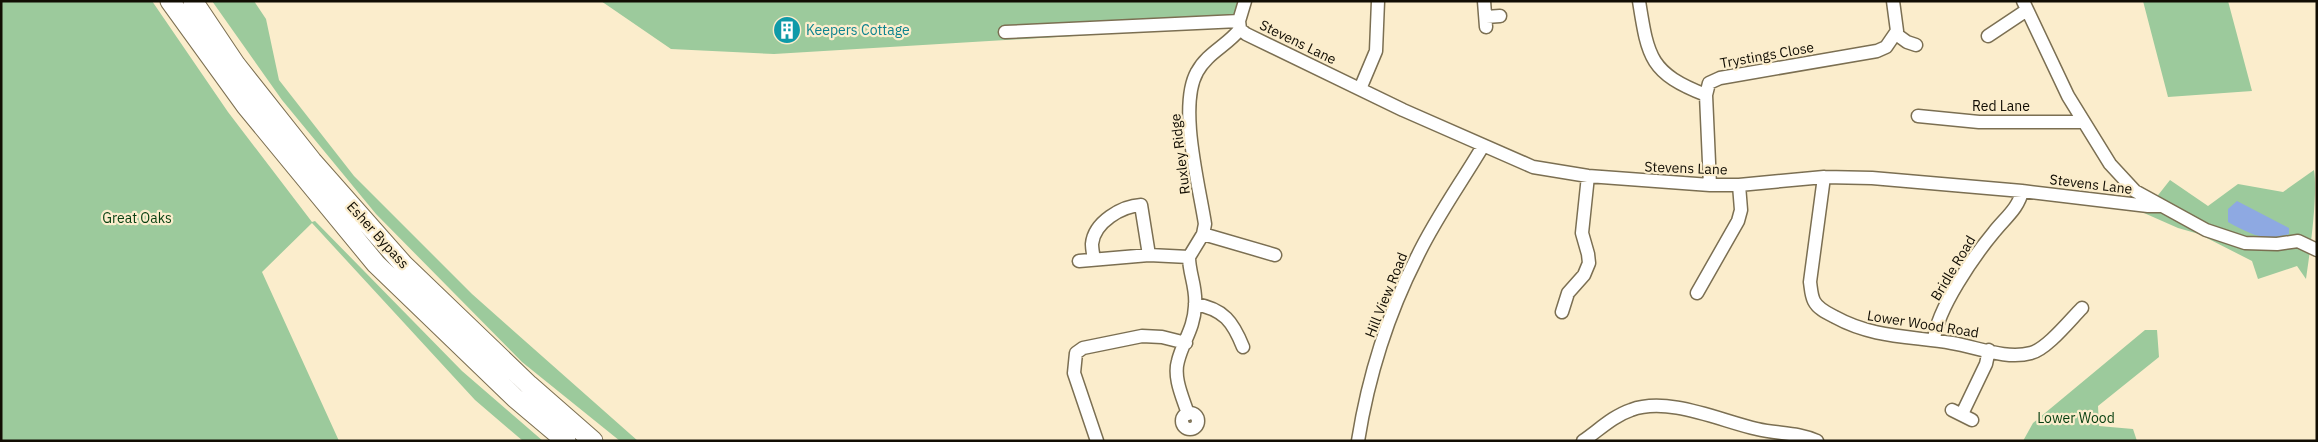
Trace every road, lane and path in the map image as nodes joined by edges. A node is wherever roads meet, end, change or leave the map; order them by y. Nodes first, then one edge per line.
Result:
1 (170, 1) edge
2 (193, 1) edge
3 (1245, 1) edge
4 (1378, 1) edge
5 (1484, 1) edge
6 (1639, 1) edge
7 (1893, 1) edge
8 (2025, 6) edge
9 (1500, 16) dead end
10 (1240, 25) junction
11 (1005, 32) dead end
12 (1896, 34) junction
13 (1988, 36) dead end
14 (1916, 45) dead end
15 (1360, 89) junction
16 (1706, 95) junction
17 (1918, 116) dead end
18 (2084, 122) junction
19 (1483, 146) junction
20 (1588, 176) junction
21 (1824, 177) junction
22 (1710, 185) junction
23 (1739, 185) junction
24 (2022, 191) junction
25 (2135, 191) junction
26 (2128, 204) junction
27 (2162, 206) junction
28 (1203, 234) junction
29 (2317, 250) edge
30 (1149, 255) junction
31 (1276, 255) dead end
32 (1189, 256) junction
33 (1094, 259) junction
34 (1079, 262) dead end
35 (1697, 293) dead end
36 (1196, 304) junction
37 (2081, 307) dead end
38 (1562, 312) dead end
39 (1934, 340) junction
40 (1186, 343) junction
41 (1243, 347) dead end
42 (1989, 350) junction
43 (1962, 415) dead end
44 (1192, 435) edge
45 (566, 441) edge
46 (593, 441) edge
47 (1098, 441) edge
48 (1358, 441) edge
49 (1583, 441) edge
50 (1817, 441) edge

1 - 45 highway, Esher Bypass
2 - 46 highway, Esher Bypass
3 - 10 street
4 - 15 street
5 - 9 street
6 - 16 street
7 - 12 street
8 - 13 street
8 - 18 street
10 - 11 street
10 - 15 street, Stevens Lane
10 - 28 street, Ruxley Ridge
12 - 14 street
12 - 16 street, Trystings Close
15 - 19 street, Stevens Lane
16 - 22 street
17 - 18 street, Red Lane
18 - 25 street
19 - 20 street, Stevens Lane
19 - 48 street, Hill View Road
20 - 22 street, Stevens Lane
20 - 38 street
21 - 23 street, Stevens Lane
21 - 24 street, Stevens Lane
21 - 39 street, Lower Wood Road
22 - 23 street, Stevens Lane
23 - 35 street
24 - 26 street, Stevens Lane
24 - 39 street, Bridle Road
25 - 26 street
25 - 27 street
26 - 27 street, Stevens Lane
27 - 29 street
28 - 31 street
28 - 32 street
30 - 32 street
30 - 33 street
30 - 33 street
32 - 36 street
33 - 34 street
36 - 40 street
36 - 41 street
37 - 42 street, Lower Wood Road
39 - 42 street, Lower Wood Road
40 - 44 street
40 - 47 street
42 - 43 street
49 - 50 street

